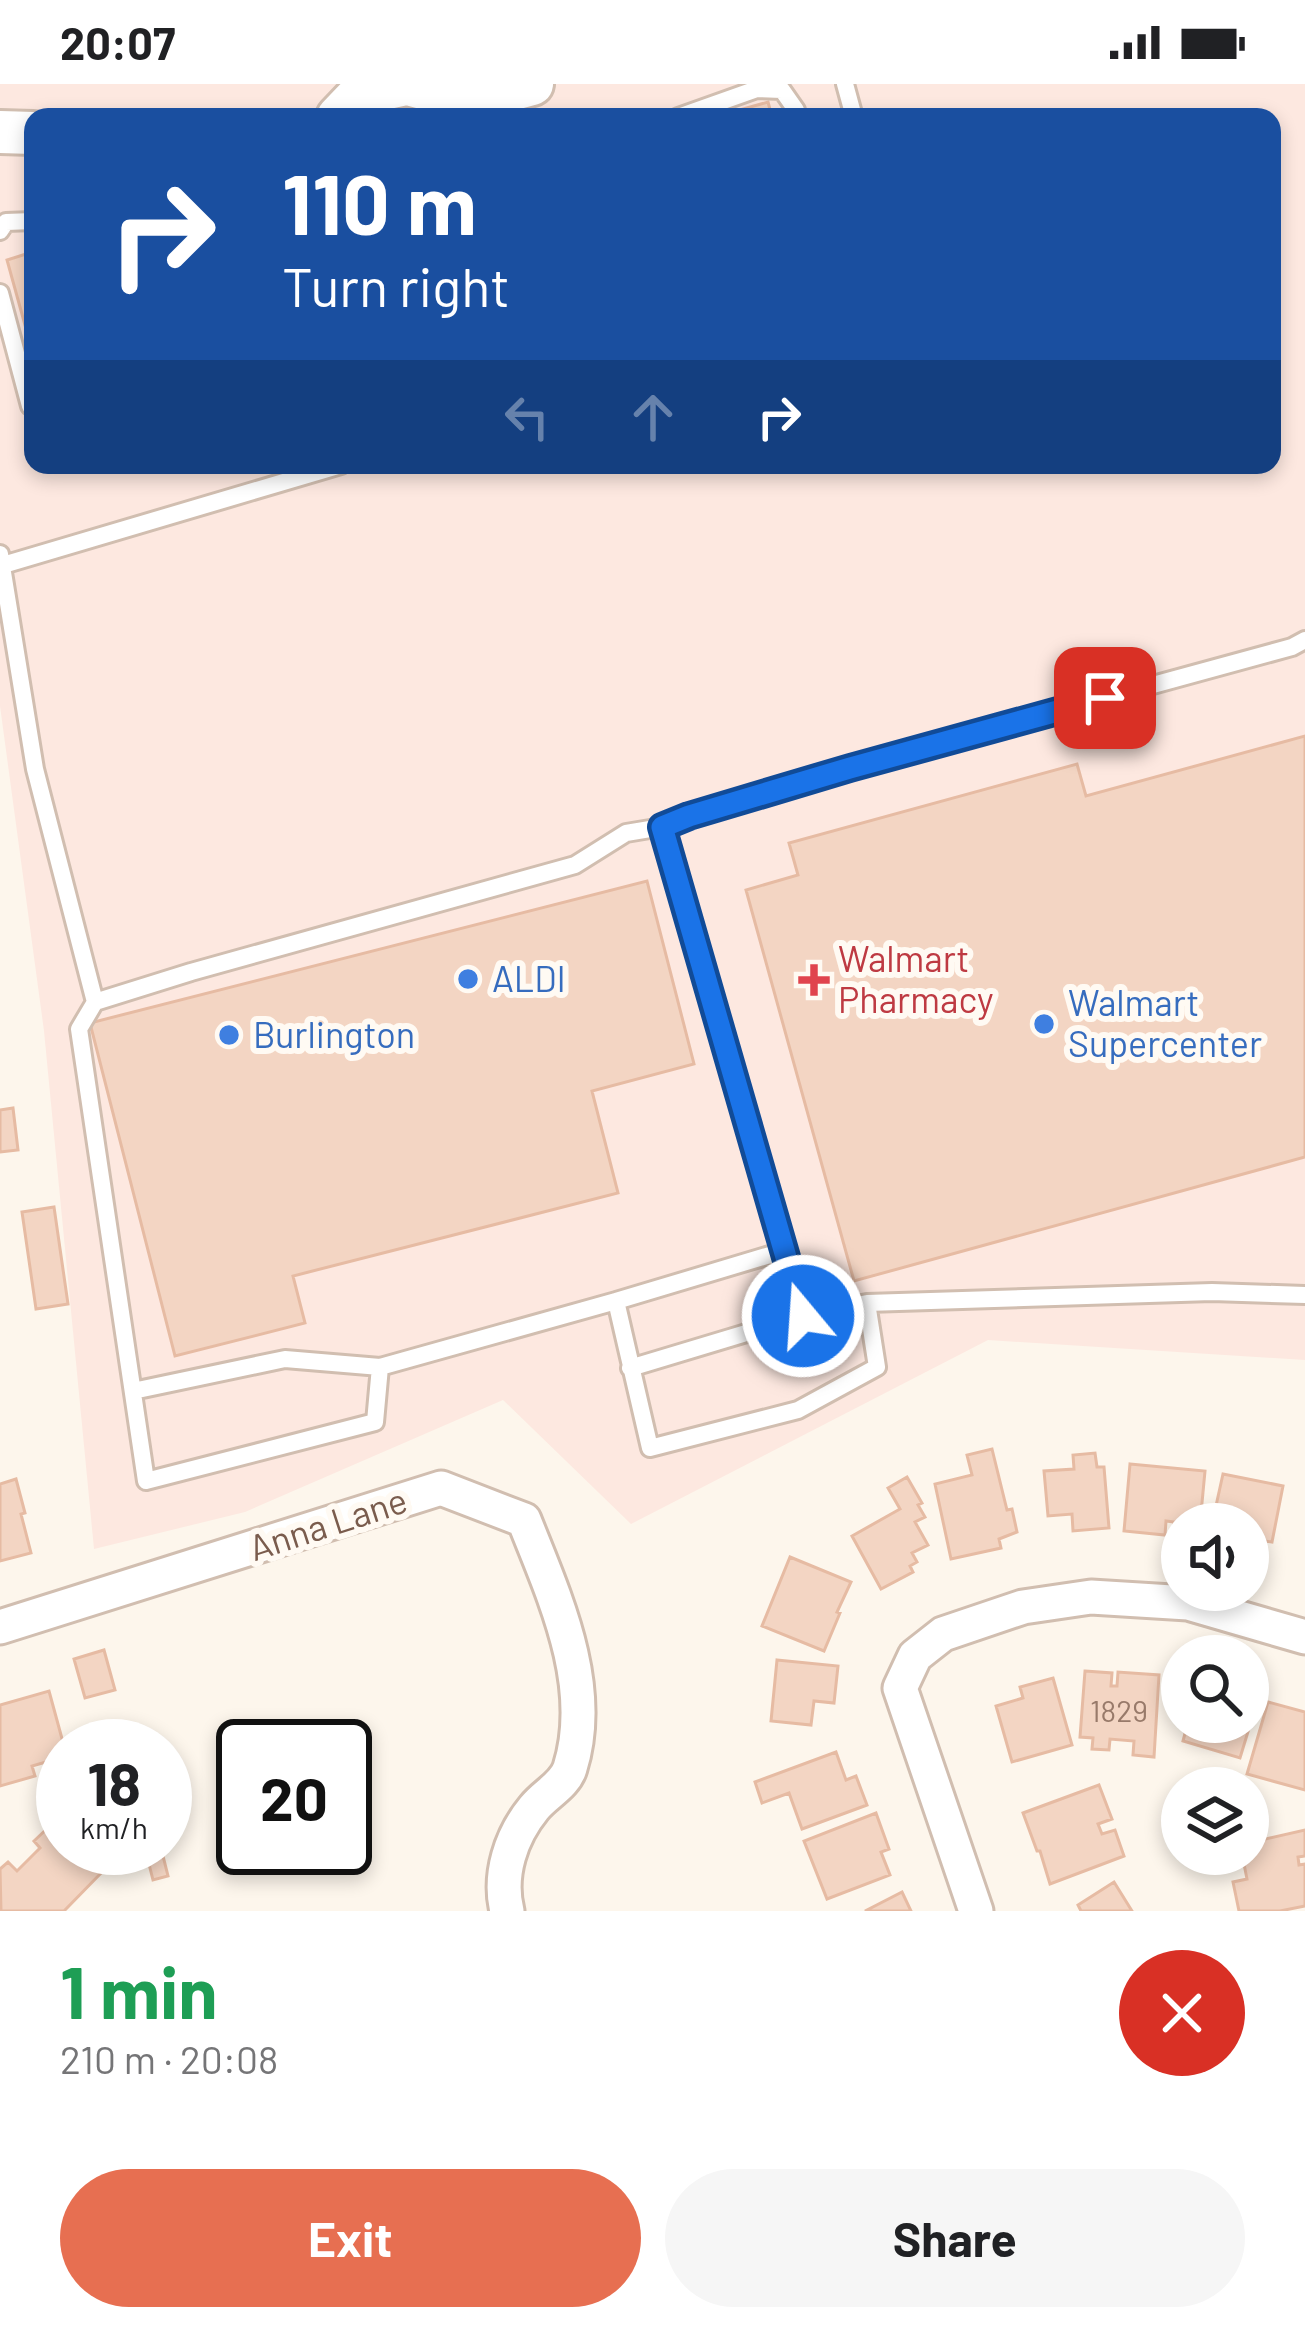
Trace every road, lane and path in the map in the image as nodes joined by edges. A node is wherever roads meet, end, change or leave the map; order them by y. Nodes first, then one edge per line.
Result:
1 (532, 84) edge
2 (408, 88) edge
3 (353, 99) edge
4 (704, 108) edge
5 (795, 108) edge
6 (0, 292) edge
7 (24, 383) edge
8 (308, 474) edge
9 (1, 560) edge
10 (1305, 640) edge
11 (662, 827) junction
12 (94, 1002) junction
13 (783, 1251) junction
14 (1305, 1295) edge
15 (616, 1301) junction
16 (867, 1303) junction
17 (803, 1316) junction
18 (380, 1367) junction
19 (630, 1368) junction
20 (133, 1391) junction
21 (0, 1627) edge
22 (1305, 1637) edge
23 (507, 1911) edge
24 (976, 1911) edge

1 - 2 street
2 - 3 street
4 - 5 lane
6 - 7 lane
8 - 9 lane
9 - 12 lane
10 - 11 lane
11 - 12 lane
11 - 13 lane
12 - 20 lane
13 - 15 lane
13 - 17 lane
14 - 16 lane
15 - 18 lane
15 - 19 lane
16 - 17 lane
16 - 19 lane
17 - 19 lane
18 - 20 lane
18 - 20 lane
21 - 23 street, Anna Lane
22 - 24 street

